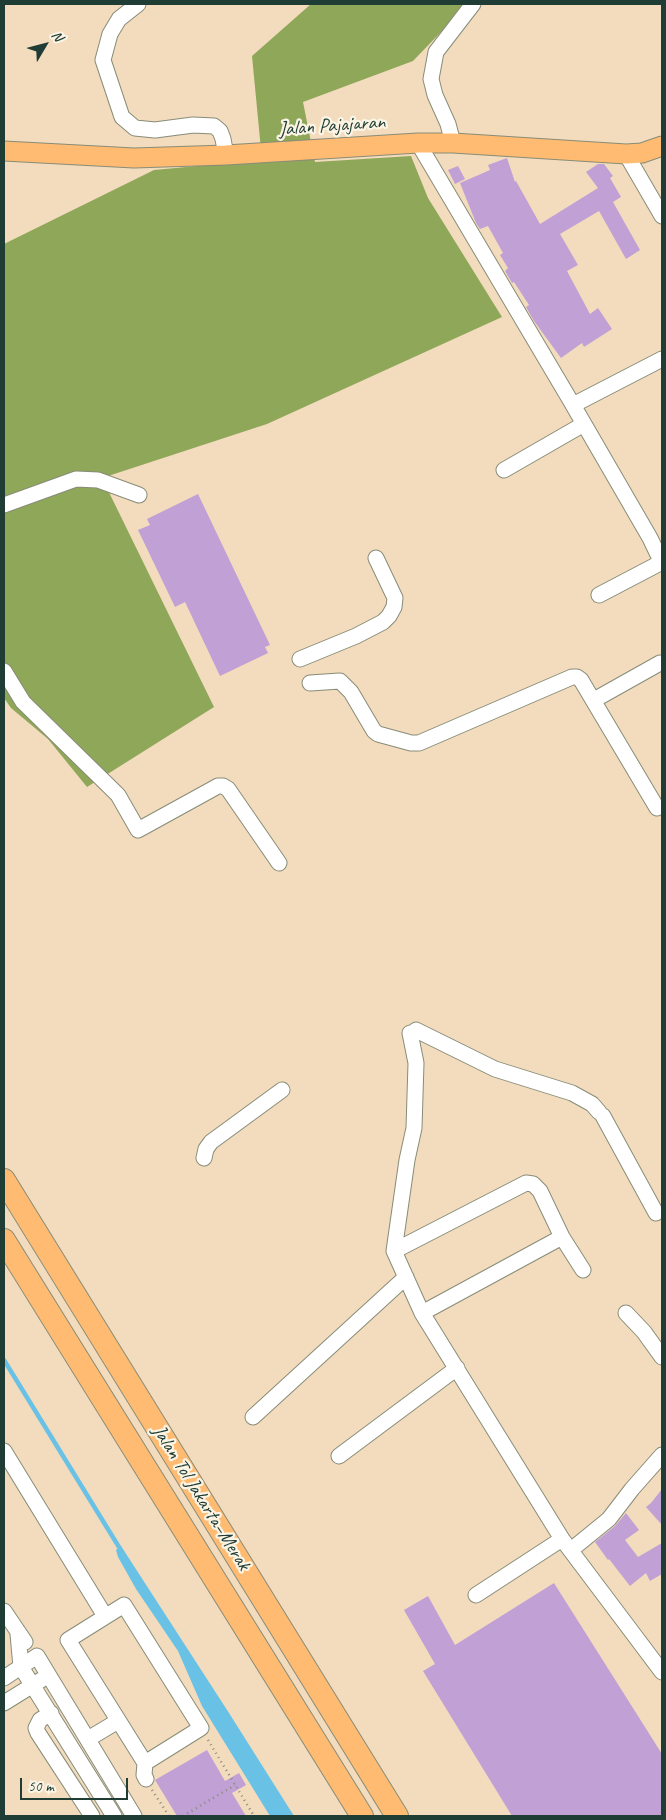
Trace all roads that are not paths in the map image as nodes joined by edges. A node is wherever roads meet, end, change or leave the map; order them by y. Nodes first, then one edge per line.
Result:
1 (138, 4) edge
2 (473, 4) edge
3 (418, 143) junction
4 (453, 143) junction
5 (662, 146) edge
6 (4, 150) edge
7 (626, 154) junction
8 (226, 155) junction
9 (662, 216) edge
10 (662, 359) edge
11 (573, 405) junction
12 (584, 424) junction
13 (504, 470) dead end
14 (139, 495) dead end
15 (4, 505) edge
16 (656, 534) edge
17 (376, 558) dead end
18 (662, 563) edge
19 (599, 595) dead end
20 (300, 659) dead end
21 (660, 663) dead end
22 (4, 671) edge
23 (310, 683) dead end
24 (594, 700) junction
25 (657, 808) dead end
26 (279, 863) dead end
27 (282, 1090) dead end
28 (204, 1158) dead end
29 (4, 1180) edge
30 (656, 1213) dead end
31 (562, 1237) junction
32 (4, 1240) edge
33 (394, 1251) junction
34 (583, 1270) dead end
35 (406, 1277) junction
36 (422, 1313) junction
37 (626, 1313) dead end
38 (662, 1357) edge
39 (457, 1368) junction
40 (252, 1417) dead end
41 (4, 1452) edge
42 (662, 1455) edge
43 (339, 1456) dead end
44 (567, 1545) junction
45 (476, 1595) dead end
46 (4, 1611) edge
47 (105, 1616) junction
48 (18, 1634) junction
49 (657, 1654) edge
50 (37, 1656) junction
51 (10, 1672) edge
52 (662, 1672) edge
53 (49, 1676) junction
54 (33, 1685) junction
55 (4, 1703) edge
56 (51, 1714) junction
57 (118, 1721) junction
58 (88, 1739) junction
59 (145, 1763) junction
60 (146, 1779) road end
61 (92, 1816) edge
62 (114, 1816) edge
63 (134, 1816) edge
64 (362, 1816) edge
65 (397, 1816) edge

1 - 8 street
2 - 4 street
3 - 4 main road, Jalan Pajajaran
3 - 8 main road, Jalan Pajajaran
3 - 11 street
4 - 7 main road, Jalan Pajajaran
5 - 7 main road, Jalan Pajajaran
6 - 8 main road, Jalan Pajajaran
7 - 9 street
10 - 11 street
11 - 12 street
12 - 13 street
12 - 16 street
14 - 15 street
16 - 18 street
17 - 20 street
18 - 19 street
21 - 24 street
22 - 26 street
23 - 24 street
24 - 25 street
27 - 28 street
29 - 65 highway, Jalan Tol Jakarta–Merak
30 - 33 street
31 - 33 street
31 - 34 street
31 - 36 street
32 - 64 highway, Jalan Tol Jakarta–Merak
33 - 35 street
35 - 36 street
35 - 40 street
36 - 39 street
37 - 38 street
39 - 43 street
39 - 44 street
41 - 47 street
42 - 44 street
44 - 45 street
44 - 49 street
46 - 48 street
47 - 57 street
47 - 59 street
48 - 50 street
48 - 51 street
49 - 52 street
50 - 51 street
50 - 53 street
51 - 54 street
53 - 54 street
53 - 58 street
54 - 55 street
54 - 56 street
56 - 61 street
56 - 62 street
57 - 58 street
57 - 59 street
58 - 63 street
59 - 60 street

